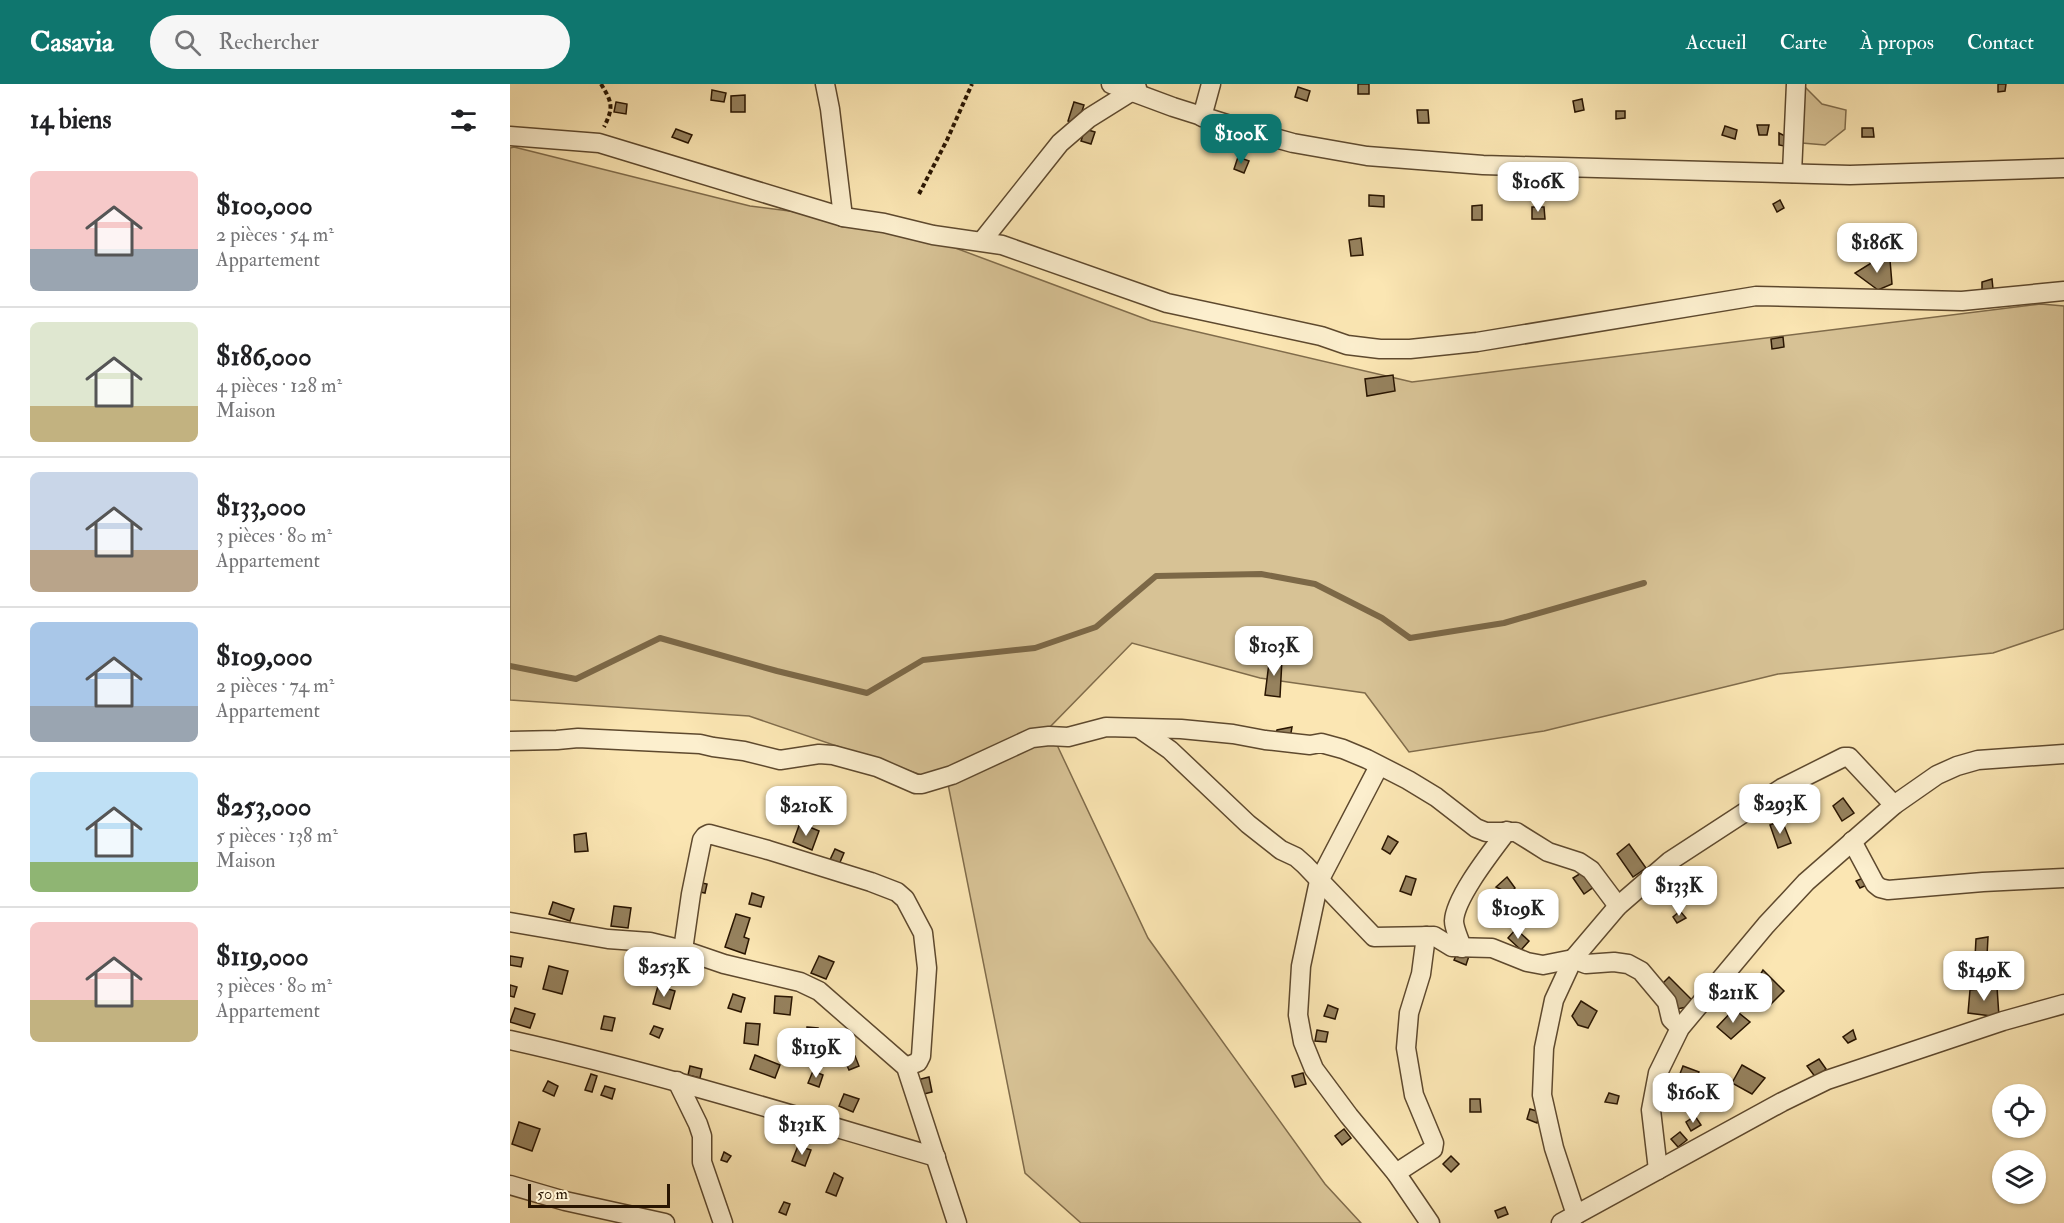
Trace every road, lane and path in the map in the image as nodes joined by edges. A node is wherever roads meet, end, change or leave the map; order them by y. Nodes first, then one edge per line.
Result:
1 (601, 84) edge
2 (825, 84) edge
3 (972, 84) edge
4 (1111, 84) edge
5 (1211, 84) edge
6 (1796, 84) edge
7 (1137, 88) edge
8 (1202, 117) junction
9 (597, 129) dead end
10 (510, 136) edge
11 (2064, 168) edge
12 (1792, 173) junction
13 (919, 194) dead end
14 (843, 217) junction
15 (982, 241) junction
16 (2064, 291) edge
17 (1140, 729) junction
18 (510, 741) edge
19 (2064, 754) edge
20 (1379, 766) junction
21 (1894, 805) junction
22 (1508, 831) junction
23 (1852, 841) junction
24 (2064, 878) edge
25 (1318, 881) junction
26 (1618, 906) junction
27 (510, 922) edge
28 (1426, 936) junction
29 (1462, 948) junction
30 (683, 950) junction
31 (1573, 959) junction
32 (2064, 1004) edge
33 (1680, 1028) junction
34 (510, 1040) edge
35 (906, 1067) junction
36 (677, 1082) junction
37 (936, 1157) junction
38 (1658, 1170) junction
39 (1396, 1173) junction
40 (510, 1185) edge
41 (1569, 1219) edge
42 (665, 1223) edge
43 (723, 1223) edge
44 (957, 1223) edge
45 (1430, 1223) edge

1 - 9 path
2 - 14 street
3 - 13 path
4 - 7 street
5 - 8 street
6 - 12 street
7 - 8 street
7 - 15 street
8 - 12 street
10 - 14 street
11 - 12 street
14 - 15 street
15 - 16 street
17 - 18 street
17 - 20 street
17 - 25 street
19 - 21 street
20 - 22 street
20 - 25 street
21 - 23 street
21 - 26 street
22 - 26 street
22 - 29 street
23 - 24 street
23 - 33 street
25 - 28 street
25 - 39 street
26 - 31 street
27 - 30 street
28 - 29 street
28 - 39 street
29 - 31 street
30 - 35 street
30 - 35 street
31 - 33 street
31 - 41 street
32 - 38 street
33 - 38 street
34 - 36 street
35 - 37 street
36 - 37 street
36 - 43 street
37 - 44 street
38 - 41 street
39 - 45 street
40 - 42 street

